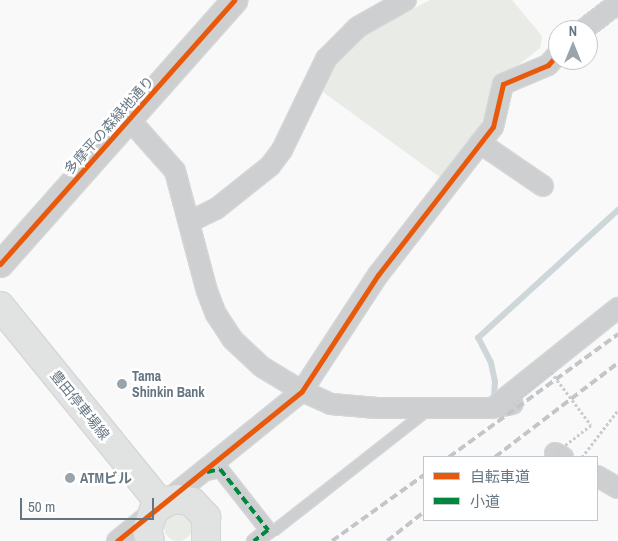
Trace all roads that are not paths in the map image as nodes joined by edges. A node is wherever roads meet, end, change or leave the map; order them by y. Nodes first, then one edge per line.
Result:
1 (234, 0) edge
2 (406, 0) edge
3 (618, 3) edge
4 (596, 20) edge
5 (548, 66) edge
6 (128, 119) junction
7 (480, 143) junction
8 (543, 186) dead end
9 (189, 222) junction
10 (0, 264) edge
11 (0, 306) edge
12 (618, 308) edge
13 (302, 391) junction
14 (513, 404) road end
15 (433, 407) junction
16 (492, 408) junction
17 (202, 473) junction
18 (598, 477) edge
19 (618, 488) edge
20 (161, 504) junction
21 (268, 530) junction
22 (119, 540) edge
23 (150, 541) edge
24 (206, 541) edge
25 (254, 541) edge

1 - 6 street, 多摩平の森緑地通り
2 - 9 street
3 - 4 street
5 - 7 street
6 - 9 street
6 - 10 street, 多摩平の森緑地通り
7 - 8 street
7 - 13 street
9 - 13 street
11 - 20 main road, 豊田停車場線
12 - 16 street
13 - 15 street
13 - 17 street
14 - 16 street
15 - 16 street
15 - 21 lane
17 - 20 street
17 - 21 street
18 - 19 street
20 - 22 street
20 - 23 main road
20 - 24 main road
21 - 25 street

